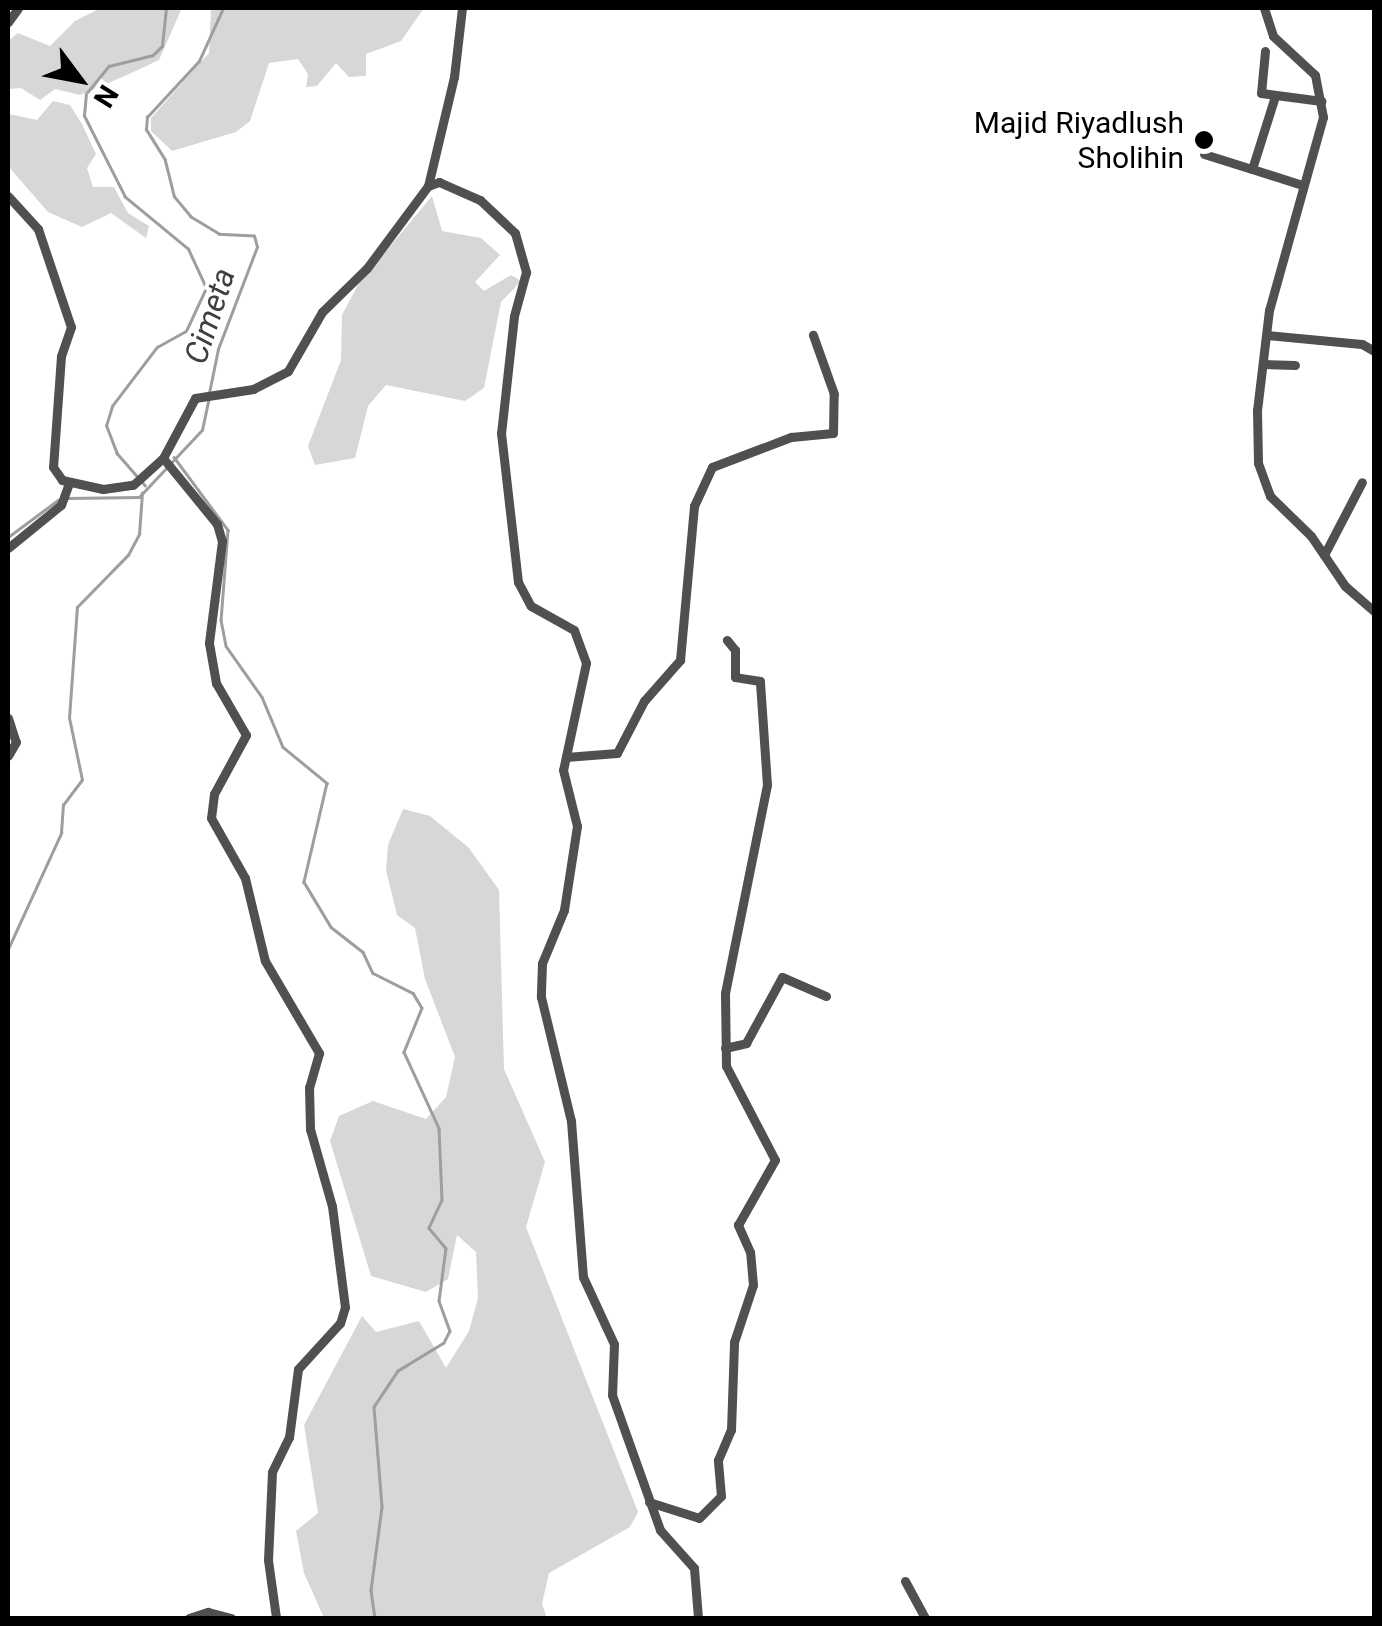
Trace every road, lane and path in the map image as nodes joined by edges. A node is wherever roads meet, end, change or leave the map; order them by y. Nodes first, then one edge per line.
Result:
1 (18, 8) edge
2 (462, 8) edge
3 (1264, 8) edge
4 (8, 22) edge
5 (1266, 51) dead end
6 (1275, 96) junction
7 (1321, 100) junction
8 (1204, 154) dead end
9 (1252, 169) junction
10 (1302, 185) junction
11 (428, 186) junction
12 (8, 196) edge
13 (814, 335) dead end
14 (1267, 335) junction
15 (1374, 351) edge
16 (1264, 364) junction
17 (1296, 365) dead end
18 (167, 462) junction
19 (1362, 482) dead end
20 (69, 483) junction
21 (8, 548) edge
22 (1324, 555) junction
23 (1374, 610) edge
24 (727, 640) dead end
25 (8, 718) edge
26 (8, 756) edge
27 (566, 756) junction
28 (826, 996) dead end
29 (724, 1048) junction
30 (648, 1502) junction
31 (905, 1581) dead end
32 (190, 1618) edge
33 (231, 1618) edge
34 (276, 1618) edge
35 (698, 1618) edge
36 (925, 1618) edge

1 - 4 street
2 - 11 street
3 - 7 street
5 - 6 street
6 - 7 street
6 - 9 street
7 - 10 street
8 - 9 street
9 - 10 street
10 - 14 street
11 - 18 street
11 - 27 street
12 - 20 street
13 - 27 street
14 - 15 street
14 - 16 street
16 - 17 street
16 - 22 street
18 - 20 street
18 - 34 street
19 - 22 street
20 - 21 street
22 - 23 street
24 - 29 street
25 - 26 street
27 - 30 street
28 - 29 street
29 - 30 street
30 - 35 street
31 - 36 street
32 - 33 street

